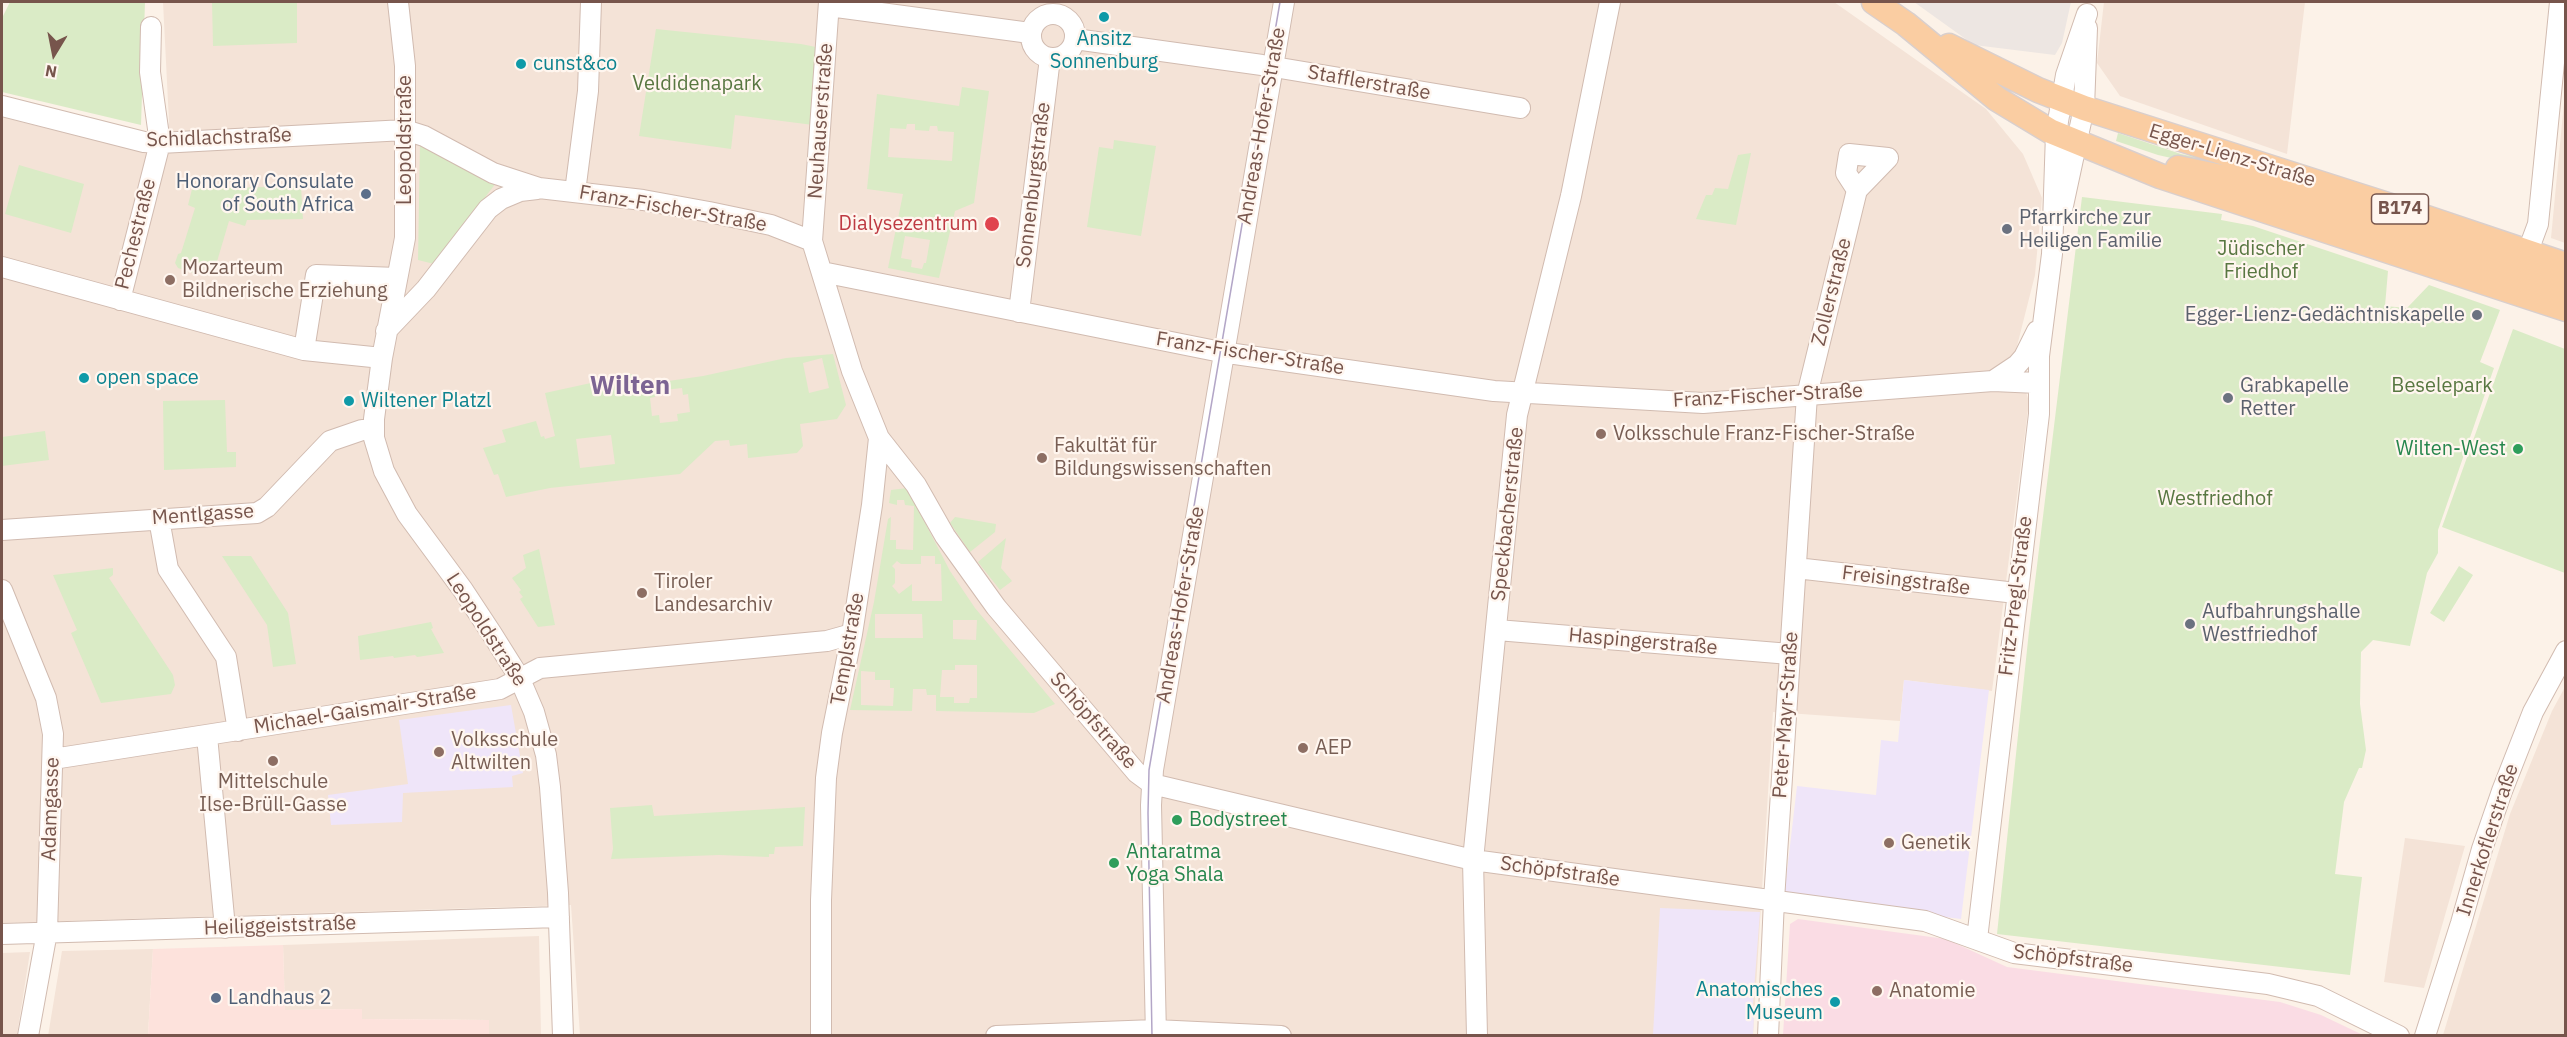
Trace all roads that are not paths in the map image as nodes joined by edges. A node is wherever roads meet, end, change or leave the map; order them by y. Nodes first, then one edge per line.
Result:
1 (398, 2) edge
2 (591, 2) edge
3 (1284, 2) edge
4 (1610, 2) edge
5 (1874, 2) edge
6 (2560, 2) edge
7 (829, 4) edge
8 (1055, 7) edge
9 (2088, 8) edge
10 (1906, 24) junction
11 (151, 27) dead end
12 (1030, 33) junction
13 (1075, 39) junction
14 (1050, 58) junction
15 (1272, 67) junction
16 (2060, 100) junction
17 (2, 106) edge
18 (1520, 108) dead end
19 (2085, 108) junction
20 (405, 130) junction
21 (2067, 138) junction
22 (160, 143) junction
23 (2115, 156) junction
24 (539, 188) junction
25 (1857, 190) dead end
26 (574, 192) junction
27 (812, 242) junction
28 (2528, 251) junction
29 (2565, 265) edge
30 (2, 267) edge
31 (822, 272) junction
32 (397, 278) junction
33 (2565, 285) edge
34 (120, 300) junction
35 (2565, 309) edge
36 (1019, 312) junction
37 (2044, 315) junction
38 (386, 332) junction
39 (304, 350) junction
40 (1224, 353) junction
41 (382, 358) junction
42 (1993, 381) junction
43 (2038, 383) junction
44 (1523, 393) junction
45 (1807, 395) junction
46 (374, 430) junction
47 (879, 438) junction
48 (159, 519) junction
49 (2, 530) edge
50 (1796, 568) junction
51 (2, 590) edge
52 (2016, 594) junction
53 (1497, 630) junction
54 (852, 634) junction
55 (2565, 651) edge
56 (1790, 654) junction
57 (519, 677) junction
58 (238, 731) junction
59 (207, 736) junction
60 (53, 759) junction
61 (1152, 784) junction
62 (1473, 860) junction
63 (1774, 900) junction
64 (559, 917) junction
65 (225, 928) junction
66 (47, 932) junction
67 (2, 934) edge
68 (1977, 939) junction
69 (1155, 1033) edge
70 (28, 1035) edge
71 (564, 1035) edge
72 (821, 1035) edge
73 (996, 1035) edge
74 (1281, 1035) edge
75 (1477, 1035) edge
76 (1768, 1035) edge
77 (2399, 1035) edge
78 (2425, 1035) edge

1 - 20 street, Leopoldstraße
2 - 26 street
3 - 15 street, Andreas-Hofer-Straße
4 - 44 street, Speckbacherstraße
5 - 10 main road, Egger-Lienz-Straße / B174
6 - 28 street
7 - 12 street
7 - 27 street, Neuhauserstraße
8 - 12 street
8 - 13 street
9 - 16 street, Fritz-Pregl-Straße
9 - 19 street, Fritz-Pregl-Straße
10 - 16 main road, Egger-Lienz-Straße / B174
10 - 21 main road, Egger-Lienz-Straße / B174
11 - 22 street, Pechestraße
12 - 14 street
13 - 14 street
13 - 15 street, Stafflerstraße
14 - 36 street, Sonnenburgstraße
15 - 18 street, Stafflerstraße
15 - 40 street, Andreas-Hofer-Straße
16 - 19 main road, Egger-Lienz-Straße / B174
16 - 21 street, Fritz-Pregl-Straße
17 - 22 street, Schidlachstraße
19 - 21 street, Fritz-Pregl-Straße
19 - 28 main road, Egger-Lienz-Straße / B174
20 - 22 street, Schidlachstraße
20 - 24 street, Franz-Fischer-Straße
20 - 32 street, Leopoldstraße
21 - 23 main road, Egger-Lienz-Straße / B174
21 - 37 street, Fritz-Pregl-Straße
22 - 34 street, Pechestraße
23 - 33 main road, Egger-Lienz-Straße
23 - 35 main road, Egger-Lienz-Straße / B174
24 - 26 street, Franz-Fischer-Straße
24 - 38 street, Franz-Fischer-Straße
25 - 45 street, Zollerstraße
26 - 27 street, Franz-Fischer-Straße
27 - 31 street
28 - 29 main road, Egger-Lienz-Straße / B174
30 - 34 street
31 - 36 street, Franz-Fischer-Straße
31 - 47 street, Templstraße
32 - 38 street, Leopoldstraße
32 - 39 street
34 - 39 street
36 - 40 street, Franz-Fischer-Straße
37 - 42 street
37 - 43 street, Fritz-Pregl-Straße
38 - 41 street, Leopoldstraße
39 - 41 street
40 - 44 street, Franz-Fischer-Straße
40 - 61 street, Andreas-Hofer-Straße
41 - 46 street, Leopoldstraße
42 - 43 street, Franz-Fischer-Straße
42 - 45 street, Franz-Fischer-Straße
43 - 52 street, Fritz-Pregl-Straße
44 - 45 street, Franz-Fischer-Straße
44 - 53 street, Speckbacherstraße
45 - 50 street, Peter-Mayr-Straße
46 - 48 street, Mentlgasse
46 - 57 street, Leopoldstraße
47 - 54 street, Templstraße
47 - 61 street, Schöpfstraße
48 - 49 street, Mentlgasse
48 - 58 street
50 - 52 street, Freisingstraße
50 - 56 street, Peter-Mayr-Straße
51 - 60 street, Adamgasse
52 - 68 street, Fritz-Pregl-Straße
53 - 56 street, Haspingerstraße
53 - 62 street, Speckbacherstraße
54 - 57 street, Michael-Gaismair-Straße
54 - 72 street, Templstraße
55 - 78 street, Innerkoflerstraße
56 - 63 street, Peter-Mayr-Straße
57 - 58 street, Michael-Gaismair-Straße
57 - 64 street, Leopoldstraße
58 - 59 street, Michael-Gaismair-Straße
59 - 60 street, Michael-Gaismair-Straße
59 - 65 street
60 - 66 street, Adamgasse
61 - 62 street, Schöpfstraße
61 - 69 street, Andreas-Hofer-Straße
62 - 63 street, Schöpfstraße
62 - 75 street, Speckbacherstraße
63 - 68 street, Schöpfstraße
63 - 76 street, Peter-Mayr-Straße
64 - 65 street, Heiliggeiststraße
64 - 71 street, Leopoldstraße
65 - 66 street, Heiliggeiststraße
66 - 67 street, Heiliggeiststraße
66 - 70 street, Adamgasse
68 - 77 street, Schöpfstraße
69 - 73 street
69 - 74 street

